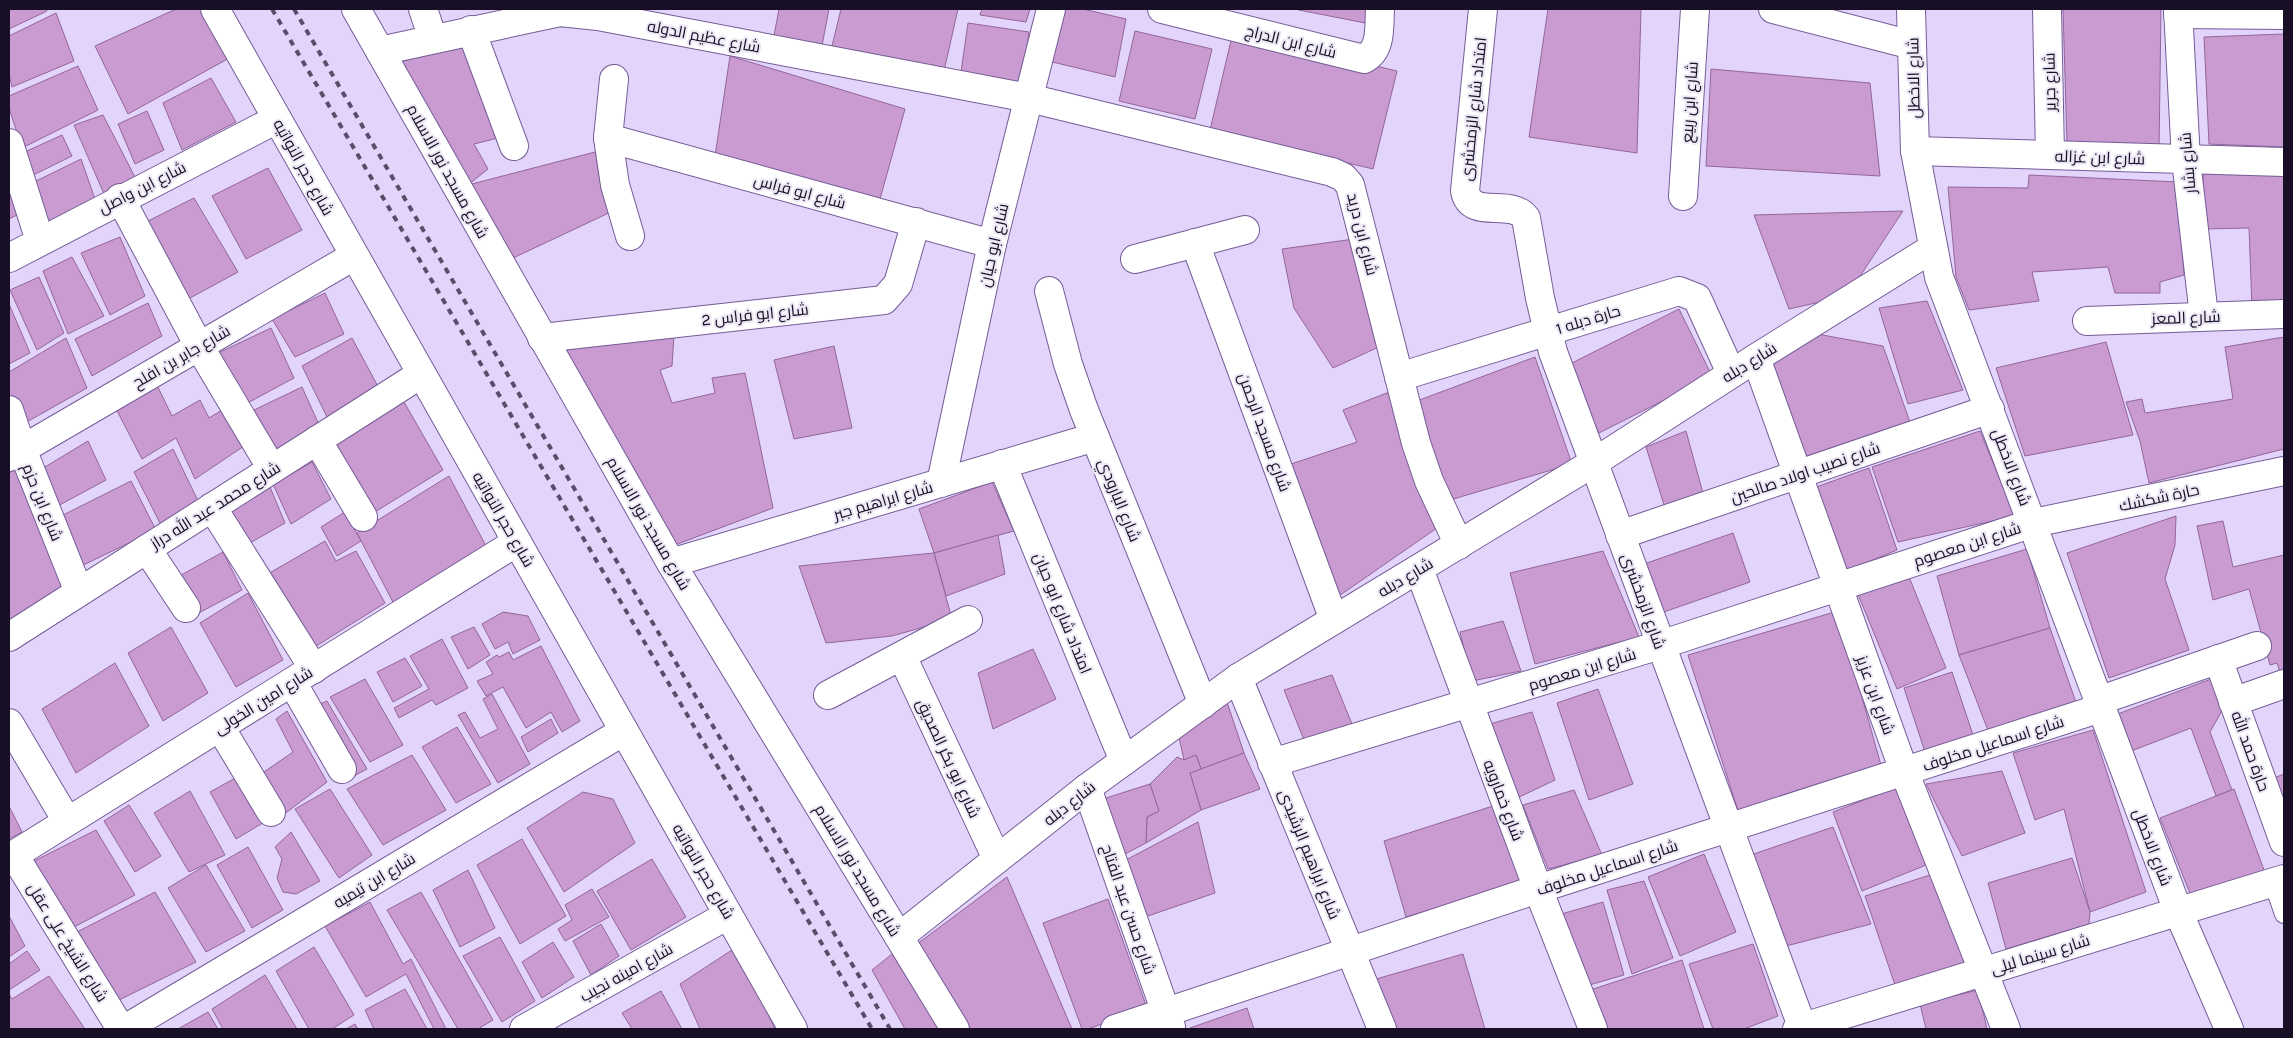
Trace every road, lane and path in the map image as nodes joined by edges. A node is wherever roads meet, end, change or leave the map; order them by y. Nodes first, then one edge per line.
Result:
1 (215, 9) edge
2 (356, 9) edge
3 (422, 9) edge
4 (1051, 9) edge
5 (1162, 9) edge
6 (1380, 9) edge
7 (1483, 9) edge
8 (1695, 9) edge
9 (1773, 9) edge
10 (1911, 9) edge
11 (2047, 9) edge
12 (2178, 11) edge
13 (524, 13) edge
14 (2284, 15) edge
15 (1841, 18) edge
16 (471, 30) junction
17 (433, 39) junction
18 (1912, 45) junction
19 (380, 51) junction
20 (614, 79) dead end
21 (1029, 98) junction
22 (277, 119) junction
23 (608, 138) junction
24 (9, 142) edge
25 (514, 146) dead end
26 (1915, 151) junction
27 (2050, 154) junction
28 (2186, 160) junction
29 (2284, 162) edge
30 (1683, 196) dead end
31 (120, 198) junction
32 (1474, 206) joint
33 (916, 222) junction
34 (1246, 230) dead end
35 (630, 236) dead end
36 (40, 241) junction
37 (1195, 243) junction
38 (992, 244) junction
39 (1933, 248) junction
40 (354, 256) junction
41 (9, 258) edge
42 (1135, 259) dead end
43 (1049, 291) dead end
44 (2284, 314) edge
45 (2204, 316) junction
46 (2087, 321) dead end
47 (1548, 331) junction
48 (542, 338) junction
49 (199, 346) junction
50 (1756, 358) junction
51 (1731, 373) junction
52 (421, 374) junction
53 (1399, 377) junction
54 (1990, 409) junction
55 (9, 410) edge
56 (1095, 438) junction
57 (317, 440) junction
58 (15, 453) edge
59 (1593, 463) junction
60 (1002, 464) junction
61 (272, 469) junction
62 (2284, 471) edge
63 (1798, 474) junction
64 (941, 483) junction
65 (212, 507) junction
66 (363, 517) dead end
67 (2033, 523) junction
68 (1620, 535) junction
69 (517, 542) junction
70 (1458, 545) junction
71 (147, 549) junction
72 (671, 563) junction
73 (1419, 569) junction
74 (1838, 587) junction
75 (79, 592) junction
76 (186, 608) dead end
77 (968, 620) dead end
78 (1334, 620) junction
79 (9, 637) edge
80 (1660, 645) junction
81 (2257, 646) dead end
82 (902, 656) junction
83 (2218, 659) junction
84 (303, 675) junction
85 (1238, 678) junction
86 (2284, 684) edge
87 (828, 695) dead end
88 (2233, 702) junction
89 (1468, 703) junction
90 (1203, 704) junction
91 (2100, 704) junction
92 (9, 722) edge
93 (220, 727) junction
94 (624, 731) junction
95 (1124, 761) junction
96 (1272, 763) junction
97 (342, 769) dead end
98 (1904, 772) junction
99 (1087, 788) junction
100 (270, 812) dead end
101 (68, 822) junction
102 (1728, 828) junction
103 (2284, 842) edge
104 (11, 856) edge
105 (997, 860) junction
106 (2279, 881) edge
107 (1538, 889) junction
108 (2178, 911) junction
109 (2284, 914) edge
110 (728, 915) junction
111 (899, 937) junction
112 (1350, 951) junction
113 (1984, 971) junction
114 (1169, 1020) edge
115 (121, 1029) edge
116 (125, 1029) edge
117 (524, 1029) edge
118 (793, 1029) edge
119 (955, 1029) edge
120 (1115, 1029) edge
121 (1382, 1029) edge
122 (1593, 1029) edge
123 (1800, 1029) edge
124 (2006, 1029) edge
125 (2229, 1029) edge

1 - 22 street, شارع حجر النواتيه
2 - 19 street, شارع مسجد نور الاسلام
3 - 17 street
4 - 21 street, شارع ابو حيان
5 - 6 street, شارع ابن الدراج
7 - 32 street, امتداد شارع الزمخشرى
8 - 30 street, شارع ابن ربيع
9 - 15 street
10 - 18 street, شارع الاخطل
11 - 27 street, شارع جرير
12 - 14 street
12 - 28 street, شارع بشار
13 - 16 street, شارع عظيم الدوله
13 - 21 street, شارع عظيم الدوله
15 - 18 street
16 - 17 street, شارع عظيم الدوله
16 - 25 street
17 - 19 street, شارع عظيم الدوله
18 - 26 street, شارع الاخطل
19 - 48 street, شارع مسجد نور الاسلام
20 - 23 street
21 - 38 street, شارع ابو حيان
21 - 53 street, شارع ابن دريد
22 - 31 street, شارع ابن واصل
22 - 40 street, شارع حجر النواتيه
23 - 33 street, شارع ابو فراس
23 - 35 street
24 - 36 street
26 - 27 street, شارع ابن غزاله
26 - 39 street, شارع الاخطل
27 - 28 street, شارع ابن غزاله
28 - 29 street, شارع ابن غزاله
28 - 45 street, شارع بشار
31 - 36 street, شارع ابن واصل
31 - 49 street
32 - 47 street, شارع الزمخشرى
33 - 38 street, شارع ابو فراس
33 - 48 street, شارع ابو فراس 2
34 - 37 street
36 - 41 street, شارع ابن واصل
37 - 42 street
37 - 78 street, شارع مسجد الرحمن
38 - 64 street, شارع ابو حيان
39 - 50 street, شارع دبله
39 - 54 street, شارع الاخطل
40 - 49 street, شارع جابر بن افلح
40 - 52 street, شارع حجر النواتيه
43 - 56 street, شارع البارودي
44 - 45 street, شارع المعز
45 - 46 street, شارع المعز
47 - 51 street, حارة دبله 1
47 - 53 street, حارة دبله 1
47 - 59 street, شارع الزمخشرى
48 - 72 street, شارع مسجد نور الاسلام
49 - 58 street, شارع جابر بن افلح
49 - 61 street
50 - 51 street, شارع دبله
50 - 63 street, شارع ابن عزيز
51 - 59 street, شارع دبله
52 - 57 street, شارع محمد عبد الله دراز
52 - 69 street, شارع حجر النواتيه
53 - 70 street, شارع ابن دريد
54 - 63 street, شارع نصيب اولاد صالحين
54 - 67 street, شارع الاخطل
55 - 58 street, شارع ابن حزم
56 - 60 street, شارع ابراهيم جبر
56 - 90 street, شارع البارودي
57 - 61 street, شارع محمد عبد الله دراز
57 - 66 street
58 - 75 street, شارع ابن حزم
59 - 68 street, شارع الزمخشرى
59 - 70 street, شارع دبله
60 - 64 street, شارع ابراهيم جبر
60 - 95 street, امتداد شارع ابو حيان
61 - 65 street, شارع محمد عبد الله دراز
62 - 67 street, حارة شكشك
63 - 68 street, شارع نصيب اولاد صالحين
63 - 74 street, شارع ابن عزيز
64 - 72 street, شارع ابراهيم جبر
65 - 71 street, شارع محمد عبد الله دراز
65 - 84 street
67 - 74 street, شارع ابن معصوم
67 - 91 street, شارع الاخطل
68 - 80 street, شارع الزمخشرى
69 - 84 street, شارع امين الخولى
69 - 94 street, شارع حجر النواتيه
70 - 73 street, شارع دبله
71 - 75 street, شارع محمد عبد الله دراز
71 - 76 street
72 - 111 street, شارع مسجد نور الاسلام
73 - 78 street, شارع دبله
73 - 89 street, شارع خمارويه
74 - 80 street, شارع ابن معصوم
74 - 98 street, شارع ابن عزيز
75 - 79 street, شارع محمد عبد الله دراز
77 - 82 street
78 - 85 street, شارع دبله
80 - 89 street, شارع ابن معصوم
80 - 102 street, شارع الزمخشرى
81 - 83 street
82 - 87 street
82 - 105 street, شارع ابو بكر الصديق
83 - 88 street, حارة حمد الله
83 - 91 street
84 - 93 street, شارع امين الخولى
84 - 97 street
85 - 90 street, شارع دبله
85 - 96 street, شارع ابراهيم الرشيدى
86 - 88 street
88 - 103 street, حارة حمد الله
89 - 96 street, شارع ابن معصوم
89 - 107 street, شارع خمارويه
90 - 95 street, شارع دبله
91 - 98 street, شارع اسماعيل مخلوف
91 - 108 street, شارع الاخطل
92 - 101 street
93 - 100 street
93 - 101 street, شارع امين الخولى
94 - 110 street, شارع حجر النواتيه
94 - 116 street, شارع ابن تيميه
95 - 99 street, شارع دبله
96 - 112 street, شارع ابراهيم الرشيدى
98 - 102 street, شارع اسماعيل مخلوف
98 - 113 street, شارع ابن عزيز
99 - 105 street, شارع دبله
99 - 114 street, شارع حسن عبد الفتاح
101 - 104 street, شارع امين الخولى
102 - 107 street, شارع اسماعيل مخلوف
102 - 123 street, شارع الزمخشرى
104 - 115 street, شارع الشيخ على عقل
105 - 111 street, شارع دبله
106 - 108 street, شارع سينما ليلى
106 - 109 lane
107 - 112 street, شارع اسماعيل مخلوف
107 - 122 street, شارع خمارويه
108 - 113 street, شارع سينما ليلى
108 - 125 street, شارع الاخطل
110 - 117 street, شارع امينه نجيب
110 - 118 street, شارع حجر النواتيه
111 - 119 street, شارع مسجد نور الاسلام
112 - 114 street, شارع اسماعيل مخلوف
112 - 121 street, شارع ابراهيم الرشيدى
113 - 123 street, شارع سينما ليلى
113 - 124 street, شارع ابن عزيز
114 - 120 street, شارع اسماعيل مخلوف

